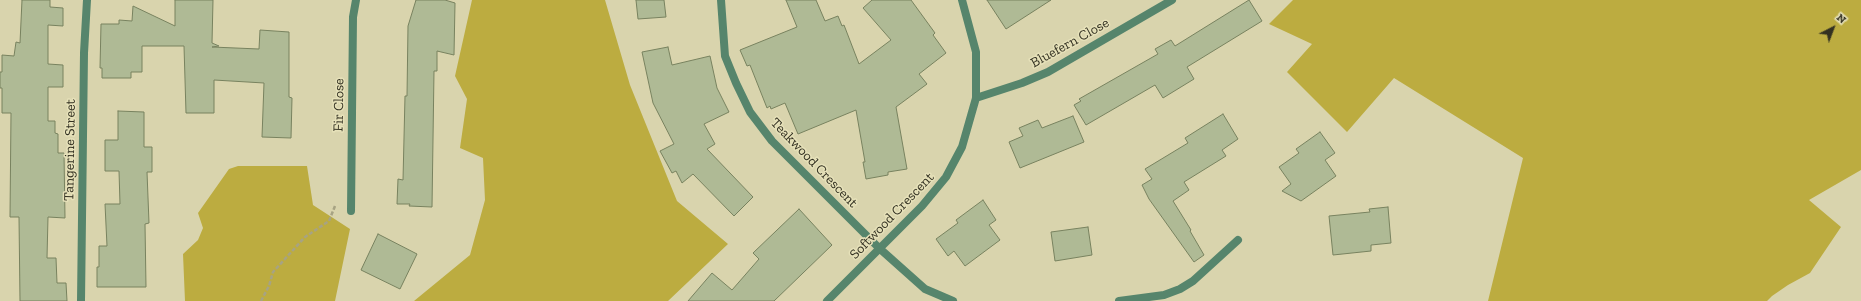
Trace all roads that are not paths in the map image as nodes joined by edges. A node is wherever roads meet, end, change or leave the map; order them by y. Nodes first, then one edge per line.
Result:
1 (87, 0) edge
2 (356, 0) edge
3 (721, 0) edge
4 (962, 0) edge
5 (1172, 0) edge
6 (976, 98) junction
7 (351, 211) dead end
8 (1238, 240) dead end
9 (879, 248) junction
10 (81, 301) edge
11 (827, 301) edge
12 (953, 301) edge
13 (1120, 301) edge

1 - 10 street, Tangerine Street
2 - 7 street, Fir Close
3 - 9 street, Teakwood Crescent
4 - 6 street, Softwood Crescent
5 - 6 street, Bluefern Close
6 - 9 street, Softwood Crescent
8 - 13 street
9 - 11 street, Softwood Crescent
9 - 12 street, Teakwood Crescent

